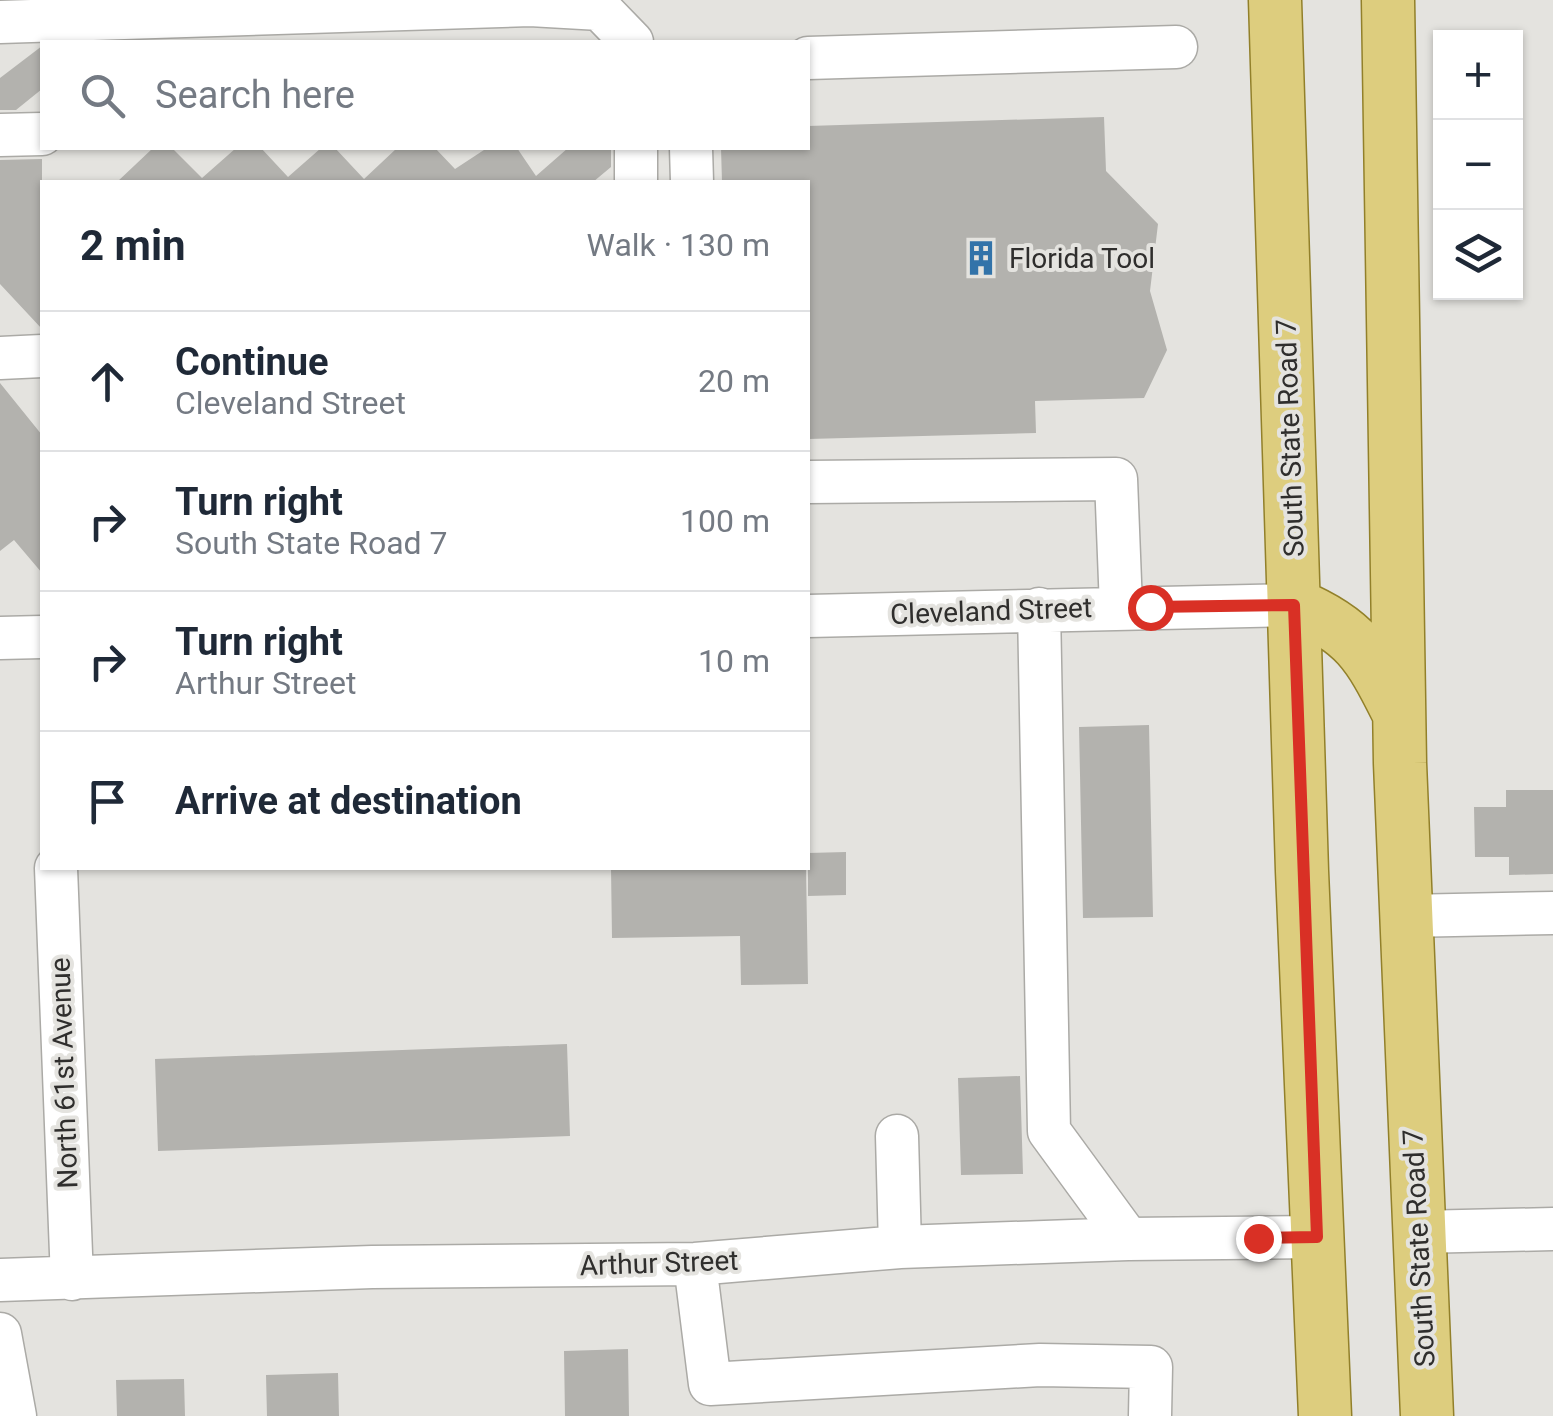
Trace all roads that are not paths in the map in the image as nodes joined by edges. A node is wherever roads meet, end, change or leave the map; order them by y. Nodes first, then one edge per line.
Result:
1 (1275, 0) edge
2 (1388, 0) edge
3 (0, 22) edge
4 (630, 40) edge
5 (1176, 47) dead end
6 (810, 58) edge
7 (40, 134) edge
8 (0, 135) edge
9 (636, 150) edge
10 (691, 150) edge
11 (636, 180) edge
12 (692, 180) edge
13 (40, 356) edge
14 (0, 358) edge
15 (810, 482) edge
16 (1294, 605) junction
17 (1121, 607) junction
18 (1039, 609) junction
19 (810, 616) edge
20 (40, 637) edge
21 (0, 638) edge
22 (1400, 716) junction
23 (56, 870) edge
24 (1553, 913) edge
25 (1406, 916) junction
26 (897, 1136) dead end
27 (1553, 1229) edge
28 (1418, 1232) junction
29 (1317, 1237) junction
30 (1128, 1239) junction
31 (900, 1248) junction
32 (695, 1264) junction
33 (72, 1278) junction
34 (0, 1280) edge
35 (0, 1334) edge
36 (15, 1416) edge
37 (1150, 1416) edge
38 (1325, 1416) edge
39 (1427, 1416) edge

1 - 16 main road, South State Road 7
2 - 22 main road, South State Road 7
3 - 4 street
5 - 6 street
7 - 8 street
9 - 11 street
10 - 12 street
13 - 14 street
15 - 17 street
16 - 17 street, Cleveland Street
16 - 22 main road
16 - 29 main road, South State Road 7
17 - 18 street, Cleveland Street
18 - 19 street, Cleveland Street
18 - 30 street
20 - 21 street
22 - 25 main road, South State Road 7
23 - 33 street, North 61st Avenue
24 - 25 street
25 - 28 main road, South State Road 7
26 - 31 street
27 - 28 street
28 - 39 main road, South State Road 7
29 - 30 street, Arthur Street
29 - 38 main road, South State Road 7
30 - 31 street, Arthur Street
31 - 32 street, Arthur Street
32 - 33 street, Arthur Street
32 - 37 street
33 - 34 street, Arthur Street
35 - 36 street

